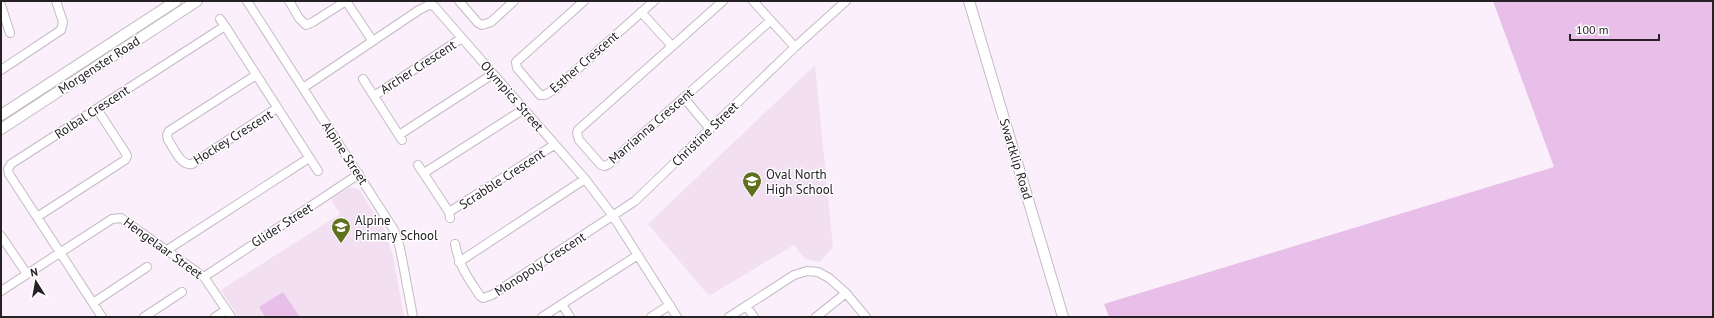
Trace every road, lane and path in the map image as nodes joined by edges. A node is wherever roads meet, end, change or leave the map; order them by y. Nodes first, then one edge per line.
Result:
1 (56, 1) edge
2 (176, 1) edge
3 (197, 1) edge
4 (247, 1) edge
5 (289, 1) edge
6 (346, 1) edge
7 (459, 1) edge
8 (514, 1) edge
9 (584, 1) edge
10 (654, 1) edge
11 (723, 1) edge
12 (753, 1) edge
13 (846, 1) edge
14 (969, 1) edge
15 (1, 5) edge
16 (642, 12) junction
17 (770, 21) junction
18 (10, 33) dead end
19 (462, 38) junction
20 (372, 40) junction
21 (672, 46) junction
22 (794, 47) junction
23 (1, 70) edge
24 (493, 74) junction
25 (256, 75) junction
26 (363, 79) dead end
27 (302, 88) junction
28 (374, 96) junction
29 (684, 98) junction
30 (277, 108) junction
31 (97, 109) junction
32 (524, 109) junction
33 (1, 115) edge
34 (1, 129) edge
35 (710, 129) junction
36 (554, 145) junction
37 (310, 158) junction
38 (418, 165) dead end
39 (318, 170) dead end
40 (424, 173) junction
41 (359, 174) junction
42 (585, 180) junction
43 (613, 216) junction
44 (37, 217) junction
45 (1, 236) edge
46 (455, 244) dead end
47 (167, 250) junction
48 (60, 253) junction
49 (638, 255) junction
50 (459, 262) junction
51 (147, 267) dead end
52 (27, 274) junction
53 (204, 277) junction
54 (1, 291) edge
55 (182, 292) dead end
56 (846, 293) junction
57 (93, 303) junction
58 (562, 304) junction
59 (670, 305) junction
60 (746, 306) junction
61 (228, 314) edge
62 (102, 317) edge
63 (144, 317) edge
64 (216, 317) edge
65 (413, 317) edge
66 (542, 317) edge
67 (570, 317) edge
68 (651, 317) edge
69 (677, 317) edge
70 (729, 317) edge
71 (754, 317) edge
72 (816, 317) edge
73 (866, 317) edge
74 (1063, 317) edge

1 - 23 street
2 - 33 main road, Morgenster Road
3 - 34 main road, Morgenster Road
4 - 27 street, Alpine Street
5 - 6 street
6 - 20 street
7 - 8 street
9 - 16 street, Esther Crescent
10 - 16 street, Esther Crescent
11 - 21 street, Marrianna Crescent
12 - 17 street
13 - 22 street, Christine Street
14 - 74 main road, Swartklip Road
15 - 18 street
16 - 21 street
17 - 22 street
17 - 29 street, Marrianna Crescent
19 - 20 street, Olympics Street
19 - 24 street, Olympics Street
19 - 28 street, Archer Crescent
20 - 27 street, Olympics Street
21 - 29 street, Marrianna Crescent
22 - 35 street, Christine Street
24 - 28 street, Archer Crescent
24 - 32 street, Olympics Street
25 - 30 street, Rolbal Crescent
25 - 30 street, Hockey Crescent
25 - 31 street, Rolbal Crescent
26 - 28 street, Archer Crescent
27 - 41 street, Alpine Street
29 - 35 street
30 - 37 street, Rolbal Crescent
31 - 44 street, Rolbal Crescent
31 - 44 street
32 - 36 street, Olympics Street
32 - 40 street
35 - 43 street, Christine Street
36 - 40 street, Scrabble Crescent
36 - 42 street, Olympics Street
37 - 39 street, Rolbal Crescent
37 - 47 street
38 - 40 street, Scrabble Crescent
41 - 53 street, Glider Street
41 - 65 street, Alpine Street
42 - 43 street, Olympics Street
42 - 50 street
43 - 49 street, Olympics Street
43 - 50 street, Monopoly Crescent
44 - 48 street
45 - 52 street
46 - 50 street, Monopoly Crescent
47 - 48 street, Hengelaar Street
47 - 53 street, Hengelaar Street
48 - 52 street, Hengelaar Street
48 - 57 street
49 - 58 street
49 - 59 street, Olympics Street
51 - 57 street
52 - 54 street, Hengelaar Street
53 - 61 street, Hengelaar Street
55 - 63 street
56 - 60 street
56 - 72 street
56 - 73 street
57 - 62 street
58 - 66 street
58 - 67 street
59 - 68 street
59 - 69 street, Olympics Street
60 - 70 street
60 - 71 street
61 - 64 street

